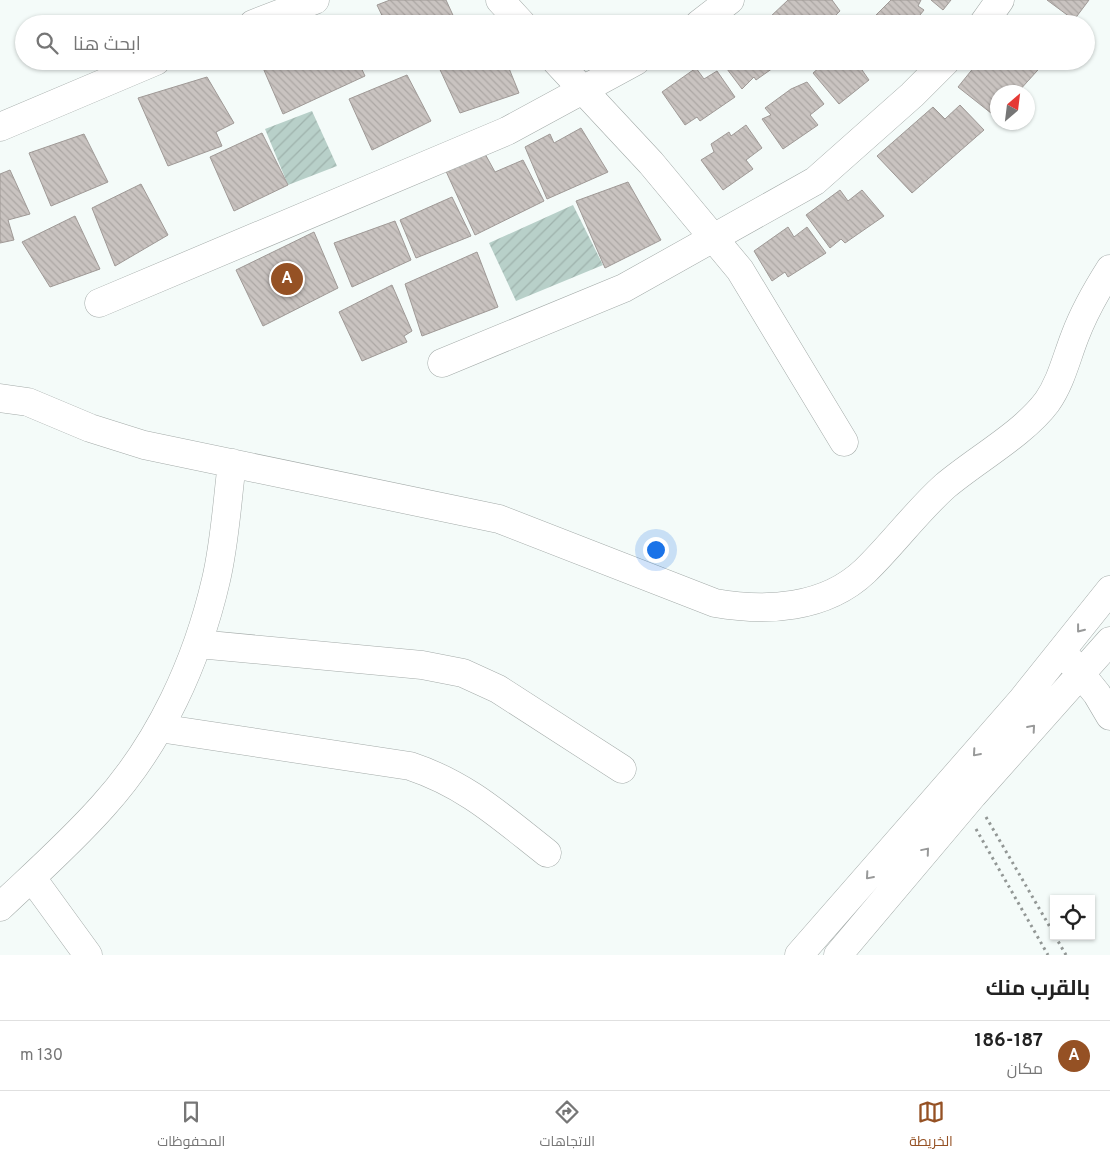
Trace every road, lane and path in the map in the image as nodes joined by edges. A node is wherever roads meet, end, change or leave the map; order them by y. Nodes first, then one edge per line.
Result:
1 (315, 0) edge
2 (500, 0) edge
3 (730, 0) edge
4 (1000, 0) edge
5 (276, 15) edge
6 (514, 15) edge
7 (711, 15) edge
8 (989, 15) edge
9 (135, 70) edge
10 (565, 70) edge
11 (620, 70) edge
12 (937, 70) edge
13 (584, 90) junction
14 (0, 127) edge
15 (714, 239) junction
16 (1110, 269) edge
17 (99, 303) dead end
18 (442, 363) dead end
19 (0, 398) edge
20 (844, 442) dead end
21 (232, 463) junction
22 (1110, 590) edge
23 (1110, 640) edge
24 (198, 644) junction
25 (1062, 651) junction
26 (1080, 672) junction
27 (1110, 716) edge
28 (159, 728) junction
29 (622, 769) dead end
30 (968, 801) junction
31 (547, 854) dead end
32 (32, 878) junction
33 (0, 907) edge
34 (1050, 929) edge
35 (1057, 940) edge
36 (88, 955) edge
37 (799, 955) edge
38 (838, 955) edge
39 (1048, 955) edge
40 (1066, 955) edge

1 - 5 street
2 - 6 street
3 - 7 street
4 - 8 street
9 - 14 street
10 - 13 street
11 - 13 street
12 - 15 street
13 - 15 street
13 - 17 street
15 - 18 street
15 - 20 street
16 - 21 street
19 - 21 street
21 - 24 street
22 -> 25 street
23 - 26 street
24 - 28 street
24 - 29 street
25 - 26 street
25 -> 37 street
26 - 27 street
30 -> 26 street
28 - 31 street
28 - 32 street
30 - 34 path
38 -> 30 street
30 - 39 path
32 - 33 street
32 - 36 street
35 - 40 path

